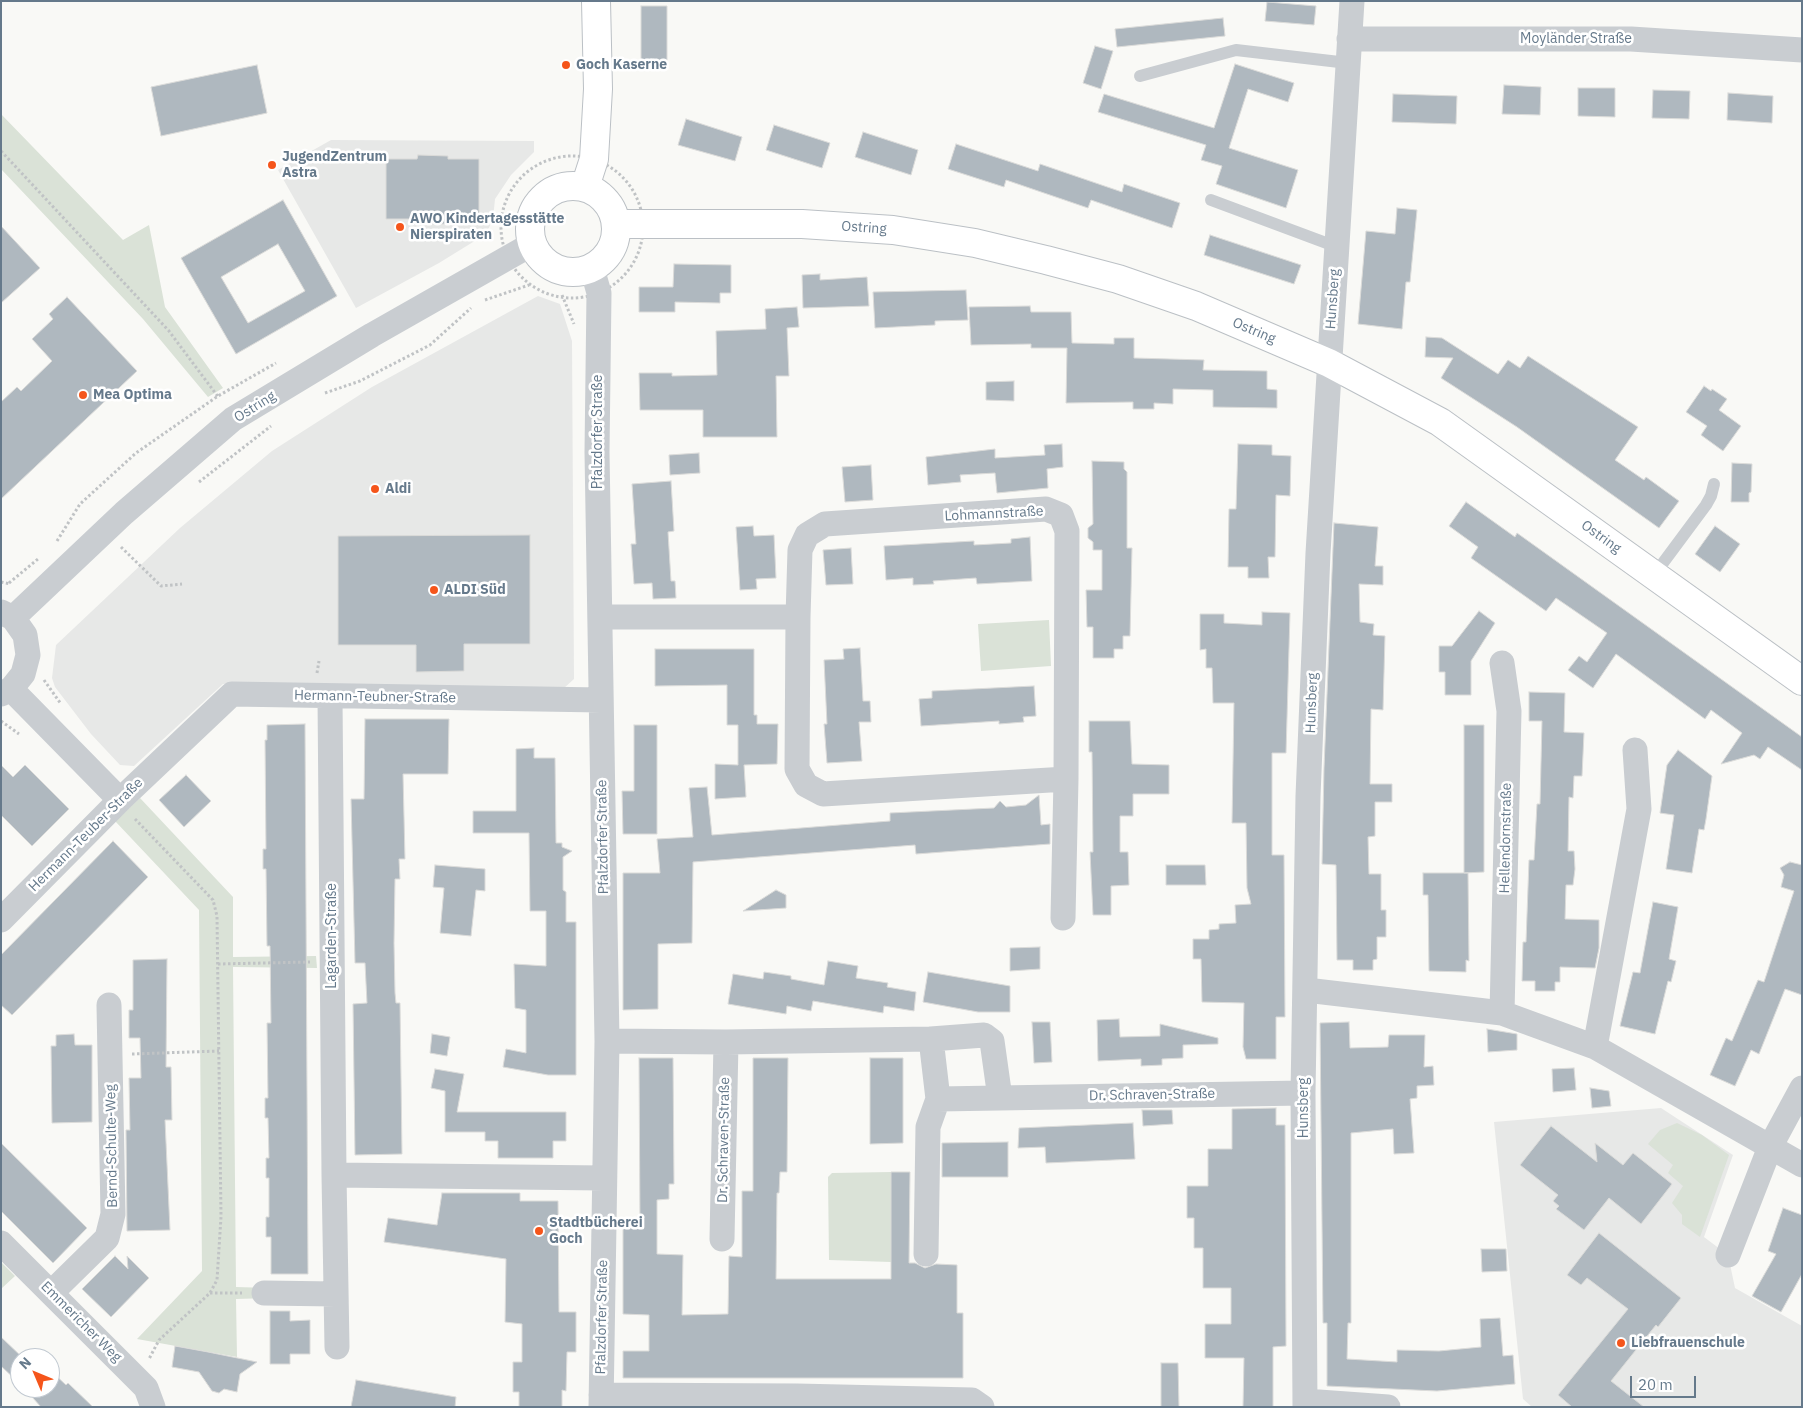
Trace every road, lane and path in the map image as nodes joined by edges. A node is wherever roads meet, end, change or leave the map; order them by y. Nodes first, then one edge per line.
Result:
1 (596, 1) edge
2 (1352, 1) edge
3 (1802, 50) edge
4 (1349, 51) junction
5 (1140, 76) dead end
6 (1, 151) edge
7 (594, 159) junction
8 (585, 187) junction
9 (1211, 200) dead end
10 (638, 234) junction
11 (532, 244) junction
12 (1336, 247) junction
13 (508, 260) junction
14 (596, 280) junction
15 (529, 285) junction
16 (1329, 363) junction
17 (321, 395) dead end
18 (218, 396) dead end
19 (274, 424) dead end
20 (197, 484) dead end
21 (1714, 484) dead end
22 (128, 540) dead end
23 (120, 546) junction
24 (114, 553) dead end
25 (1654, 575) junction
26 (182, 584) dead end
27 (7, 615) edge
28 (602, 617) junction
29 (798, 617) junction
30 (1502, 663) dead end
31 (1802, 682) edge
32 (6, 691) edge
33 (330, 697) junction
34 (601, 700) junction
35 (1635, 750) dead end
36 (172, 752) joint
37 (1066, 780) junction
38 (120, 800) junction
39 (1063, 918) dead end
40 (1, 920) edge
41 (332, 962) junction
42 (218, 964) junction
43 (1306, 990) junction
44 (110, 1005) dead end
45 (1502, 1013) junction
46 (931, 1039) junction
47 (607, 1041) junction
48 (726, 1042) junction
49 (1595, 1047) junction
50 (219, 1051) junction
51 (110, 1055) junction
52 (1802, 1088) edge
53 (1303, 1093) junction
54 (1000, 1098) junction
55 (938, 1099) junction
56 (1770, 1147) junction
57 (1802, 1165) edge
58 (334, 1175) junction
59 (604, 1178) junction
60 (722, 1239) dead end
61 (1, 1243) edge
62 (926, 1254) dead end
63 (1728, 1255) dead end
64 (52, 1292) junction
65 (210, 1293) junction
66 (264, 1293) joint
67 (336, 1294) junction
68 (337, 1347) dead end
69 (139, 1380) junction
70 (601, 1401) edge
71 (797, 1401) edge
72 (1305, 1404) edge
73 (153, 1407) edge
74 (982, 1407) edge
75 (1388, 1407) edge

1 - 7 street
2 - 4 street, Hunsberg
3 - 4 street, Moyländer Straße
4 - 5 lane
4 - 12 street, Hunsberg
6 - 18 path
7 - 8 street
7 - 10 path
7 - 13 path
8 - 10 street
8 - 11 street
9 - 12 lane
10 - 14 street
10 - 14 path
10 - 16 street, Ostring
11 - 13 street, Ostring
11 - 14 street
12 - 16 street, Hunsberg
13 - 15 path
13 - 27 street, Ostring
14 - 15 path
14 - 28 street, Pfalzdorfer Straße
15 - 17 path
16 - 25 street, Ostring
16 - 43 street, Hunsberg
19 - 20 path
21 - 25 lane
22 - 23 path
23 - 24 path
23 - 26 path
25 - 31 street, Ostring
27 - 32 street
28 - 29 street
28 - 34 street, Pfalzdorfer Straße
29 - 37 street, Lohmannstraße
29 - 37 street, Lohmannstraße
30 - 45 street, Hellendornstraße
32 - 38 street
33 - 34 street, Hermann-Teubner-Straße
33 - 36 street, Hermann-Teubner-Straße
33 - 41 street, Lagarden-Straße
34 - 47 street, Pfalzdorfer Straße
35 - 49 street
36 - 38 street, Hermann-Teuber-Straße
37 - 39 street, Lohmannstraße
38 - 40 street, Hermann-Teuber-Straße
38 - 42 path
41 - 42 path
41 - 58 street, Lagarden-Straße
42 - 50 path
43 - 45 street
43 - 53 street, Hunsberg
44 - 51 street, Bernd-Schulte-Weg
45 - 49 street
46 - 48 street
46 - 54 street
46 - 55 street
47 - 48 street
47 - 59 street, Pfalzdorfer Straße
48 - 60 street, Dr. Schraven-Straße
49 - 56 street
50 - 51 path
50 - 65 path
51 - 64 street, Bernd-Schulte-Weg
52 - 56 street
53 - 54 street, Dr. Schraven-Straße
53 - 72 street, Hunsberg
54 - 55 street, Dr. Schraven-Straße
55 - 62 street
56 - 57 street
56 - 63 street
58 - 59 street
58 - 67 street, Lagarden-Straße
59 - 70 street, Pfalzdorfer Straße
61 - 64 street, Emmericher Weg
64 - 69 street, Emmericher Weg
65 - 66 path
65 - 69 path
66 - 67 street
67 - 68 street, Lagarden-Straße
69 - 73 street, Emmericher Weg
70 - 71 street
71 - 74 street
72 - 75 street

